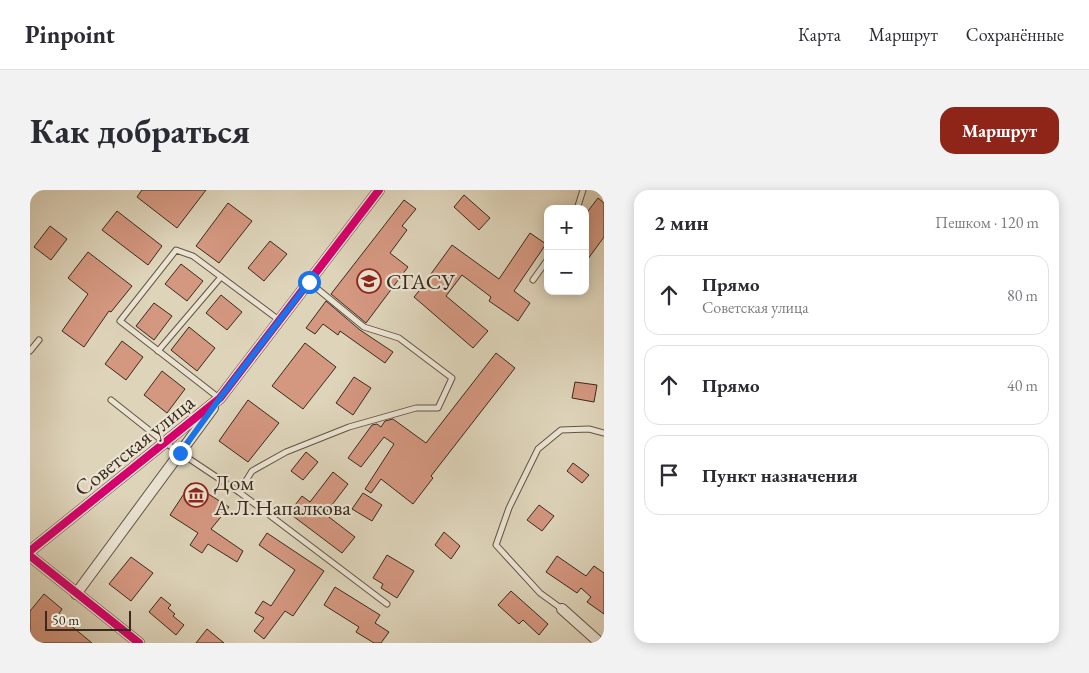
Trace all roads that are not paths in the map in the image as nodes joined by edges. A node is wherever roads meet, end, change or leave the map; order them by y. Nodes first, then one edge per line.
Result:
1 (379, 190) edge
2 (583, 190) edge
3 (578, 205) edge
4 (544, 265) edge
5 (221, 277) junction
6 (533, 280) dead end
7 (309, 282) junction
8 (280, 320) junction
9 (39, 340) dead end
10 (30, 351) edge
11 (158, 351) junction
12 (220, 398) junction
13 (112, 400) dead end
14 (604, 433) edge
15 (164, 442) junction
16 (180, 453) junction
17 (239, 492) junction
18 (30, 551) edge
19 (30, 556) edge
20 (76, 594) junction
21 (387, 604) dead end
22 (562, 609) joint
23 (139, 643) edge
24 (600, 643) edge

1 - 7 street, Советская улица
2 - 3 lane
4 - 6 lane
5 - 8 lane
5 - 11 lane
5 - 11 lane
7 - 8 street, Советская улица
7 - 17 lane
8 - 12 street, Советская улица
9 - 10 lane
11 - 12 lane
12 - 15 street, Советская улица
12 - 16 street
13 - 15 lane
14 - 22 lane
15 - 16 lane
15 - 18 street, Советская улица
16 - 17 lane
16 - 20 street
17 - 21 lane
19 - 20 street
20 - 23 street
22 - 24 street

